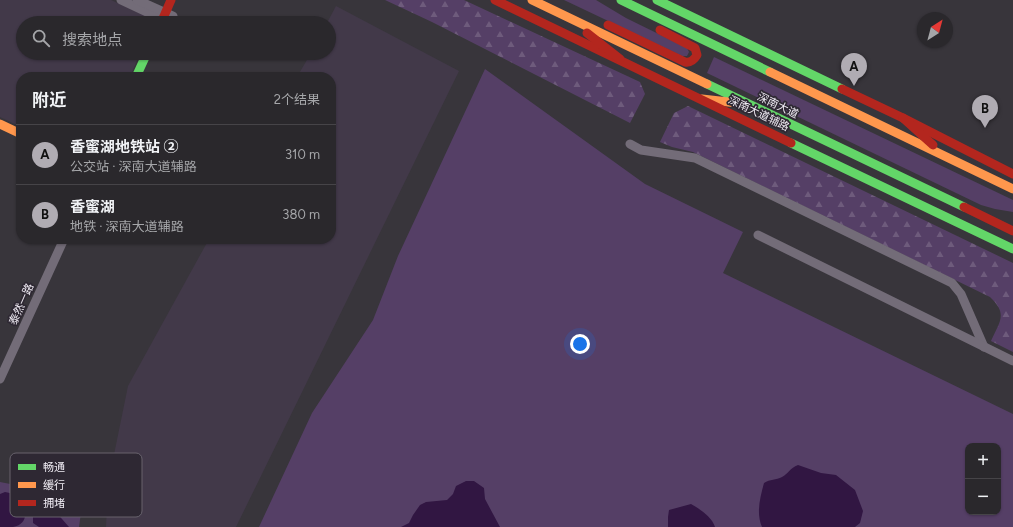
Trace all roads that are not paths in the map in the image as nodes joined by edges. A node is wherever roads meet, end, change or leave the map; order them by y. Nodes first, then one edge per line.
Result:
1 (121, 0) edge
2 (138, 0) edge
3 (171, 0) edge
4 (180, 0) edge
5 (494, 0) edge
6 (532, 0) edge
7 (656, 0) edge
8 (622, 1) edge
9 (160, 16) edge
10 (162, 16) edge
11 (168, 16) edge
12 (169, 16) edge
13 (564, 16) junction
14 (620, 59) junction
15 (144, 60) edge
16 (154, 60) edge
17 (138, 72) edge
18 (148, 72) edge
19 (702, 99) junction
20 (750, 105) junction
21 (903, 118) junction
22 (0, 124) edge
23 (16, 132) edge
24 (0, 133) edge
25 (16, 141) edge
26 (630, 144) dead end
27 (946, 157) junction
28 (1013, 174) edge
29 (1013, 189) edge
30 (1013, 231) edge
31 (758, 235) dead end
32 (62, 244) edge
33 (1013, 249) edge
34 (984, 347) junction
35 (1013, 361) edge
36 (0, 379) edge

1 - 9 street
2 - 10 street
3 - 11 main road
4 - 12 main road
5 - 14 main road, 深南大道辅路
6 - 13 main road, 深南大道
7 - 21 main road
8 - 13 main road
8 - 27 main road
13 - 14 main road
13 - 20 main road, 深南大道
14 - 19 main road, 深南大道辅路
15 - 17 main road
16 - 18 main road
19 - 20 main road
19 - 33 main road, 深南大道辅路
20 - 30 main road, 深南大道
21 - 27 main road
21 - 28 main road
22 - 23 main road
24 - 25 main road
26 - 34 street
27 - 29 main road
31 - 34 street
32 - 36 street, 泰然一路
34 - 35 street

